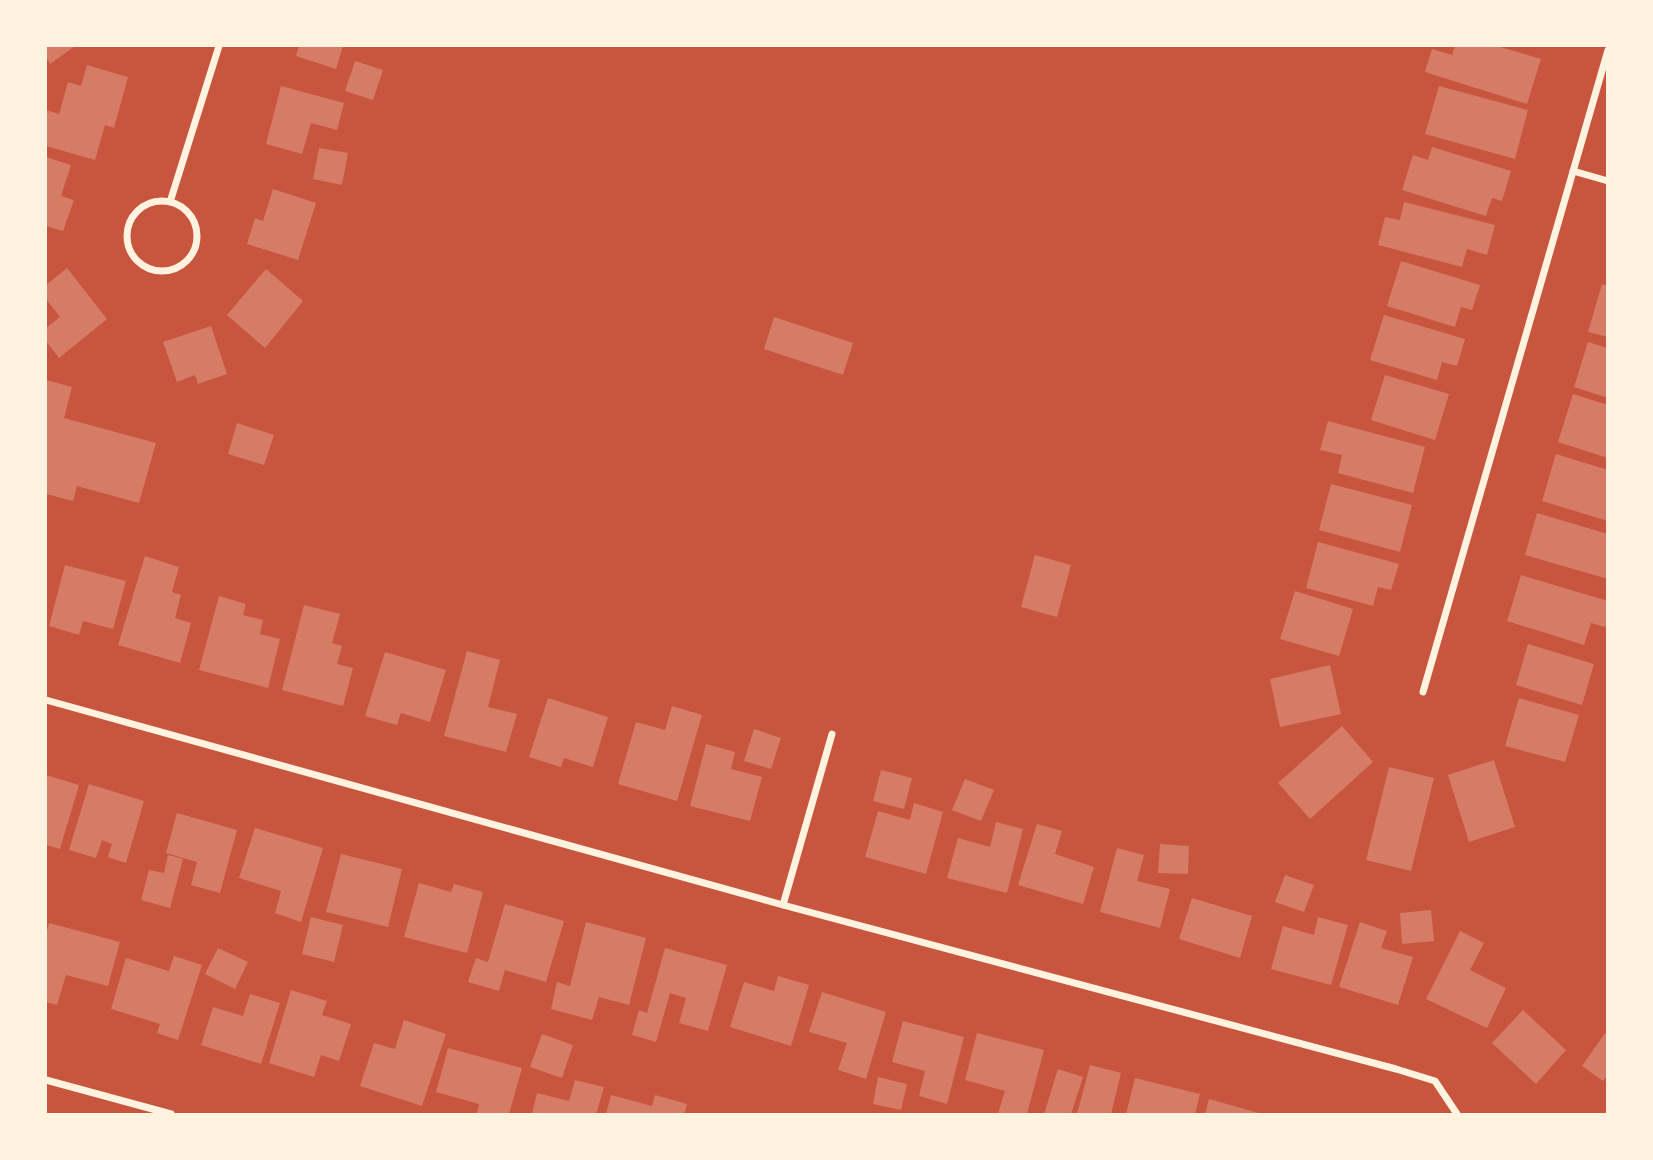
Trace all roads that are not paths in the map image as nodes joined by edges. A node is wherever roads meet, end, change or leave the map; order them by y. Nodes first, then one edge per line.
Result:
1 (219, 46) edge
2 (1608, 50) edge
3 (1573, 171) junction
4 (1608, 181) edge
5 (170, 202) junction
6 (1423, 692) dead end
7 (46, 700) edge
8 (832, 734) dead end
9 (783, 905) junction
10 (46, 1080) edge
11 (172, 1115) edge
12 (1457, 1115) edge

1 - 5 street
2 - 3 street
3 - 4 street
3 - 6 street
5 - 5 street
7 - 9 street
8 - 9 street
9 - 12 street
10 - 11 street

